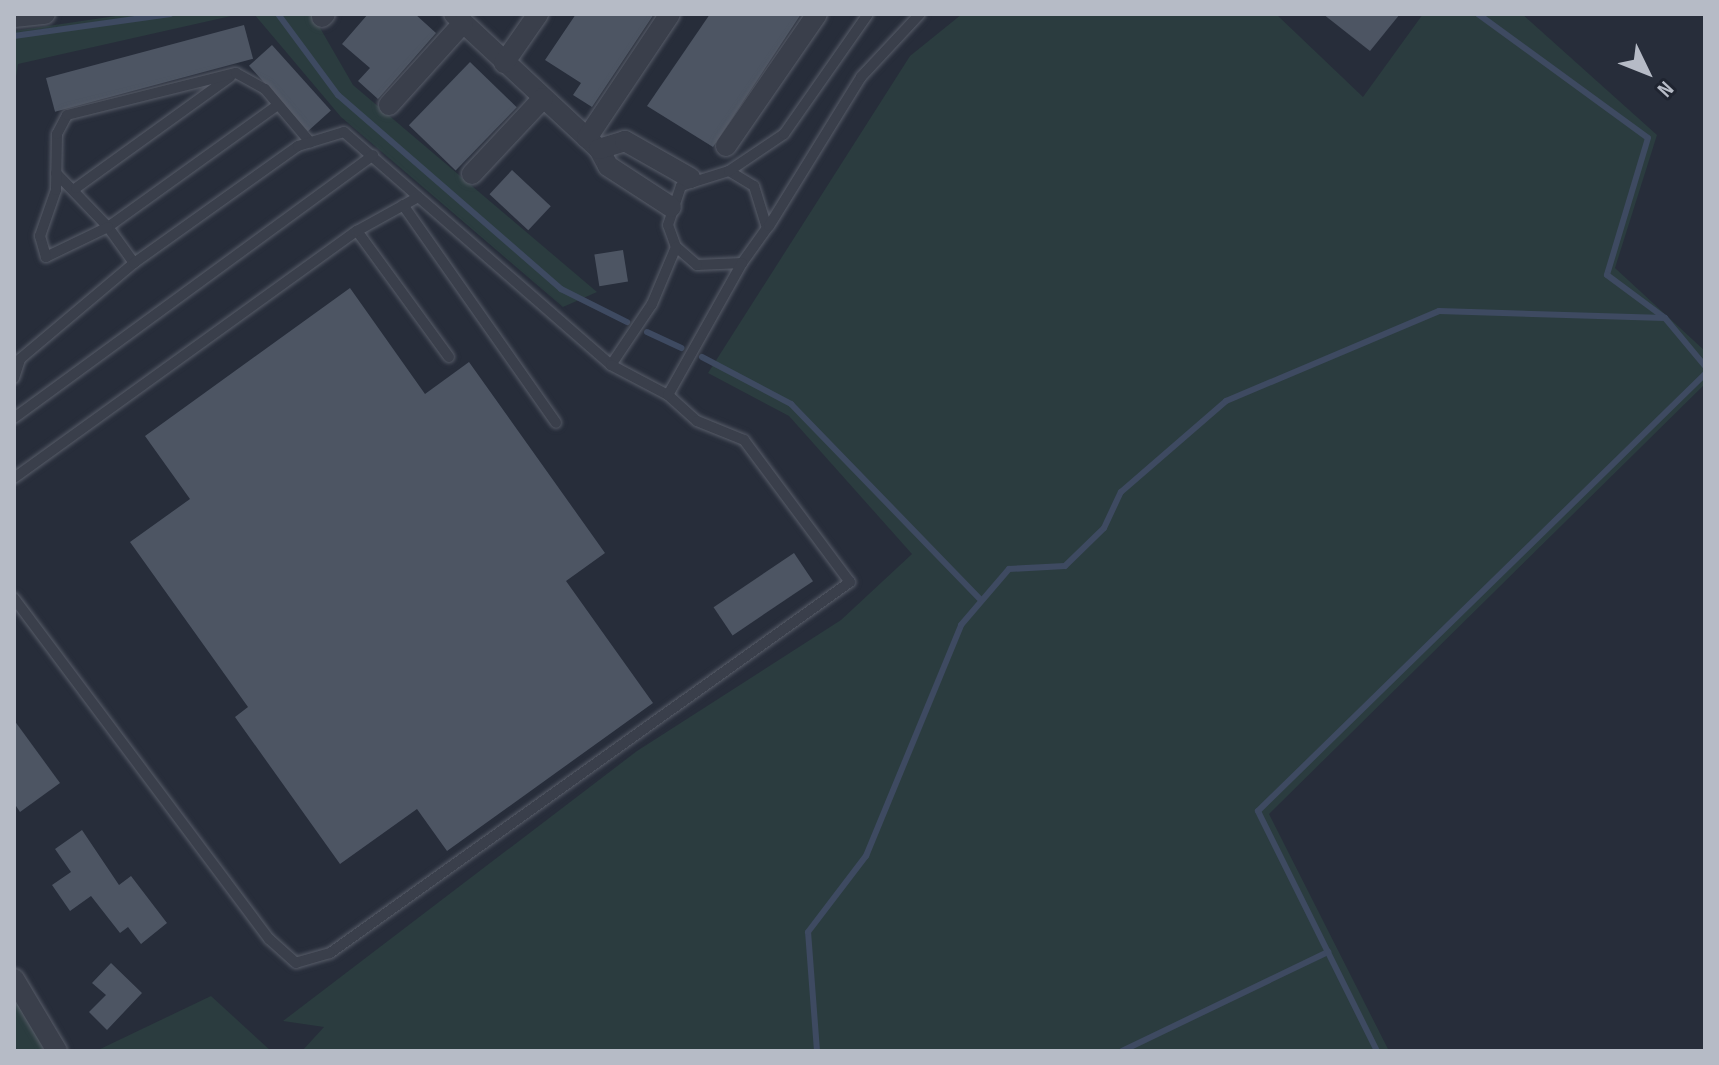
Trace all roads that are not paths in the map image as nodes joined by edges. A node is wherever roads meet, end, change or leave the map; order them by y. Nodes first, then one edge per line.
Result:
1 (45, 14) edge
2 (538, 14) edge
3 (670, 14) edge
4 (817, 14) edge
5 (868, 14) edge
6 (920, 14) edge
7 (14, 17) edge
8 (458, 18) edge
9 (504, 63) junction
10 (236, 73) junction
11 (543, 98) junction
12 (278, 105) junction
13 (389, 105) dead end
14 (310, 142) junction
15 (593, 144) junction
16 (726, 146) dead end
17 (373, 155) junction
18 (729, 171) junction
19 (56, 173) junction
20 (472, 174) dead end
21 (690, 178) junction
22 (76, 188) junction
23 (418, 197) junction
24 (403, 205) junction
25 (671, 207) junction
26 (108, 227) junction
27 (767, 228) junction
28 (357, 231) junction
29 (676, 247) junction
30 (134, 263) junction
31 (742, 263) junction
32 (449, 357) dead end
33 (611, 365) junction
34 (14, 378) edge
35 (668, 395) junction
36 (14, 418) edge
37 (556, 423) dead end
38 (14, 478) edge
39 (14, 598) edge
40 (14, 979) edge
41 (57, 1051) edge

1 - 7 street
2 - 9 street
3 - 15 street
4 - 16 street
5 - 18 lane
6 - 27 lane
8 - 9 street
8 - 13 street
9 - 11 street
10 - 12 lane
10 - 19 lane
10 - 22 lane
11 - 15 street
11 - 20 street
12 - 14 lane
12 - 26 lane
14 - 17 lane
14 - 30 lane
15 - 21 street
15 - 25 street
17 - 23 lane
17 - 36 lane
18 - 21 lane
18 - 27 lane
19 - 22 lane
19 - 26 lane
21 - 25 lane
22 - 26 lane
23 - 24 lane
23 - 33 lane
24 - 28 lane
24 - 37 lane
25 - 29 lane
26 - 30 lane
27 - 31 lane
28 - 32 lane
28 - 38 lane
29 - 31 lane
29 - 33 lane
30 - 34 lane
31 - 35 lane
33 - 35 lane
35 - 39 lane
40 - 41 street

